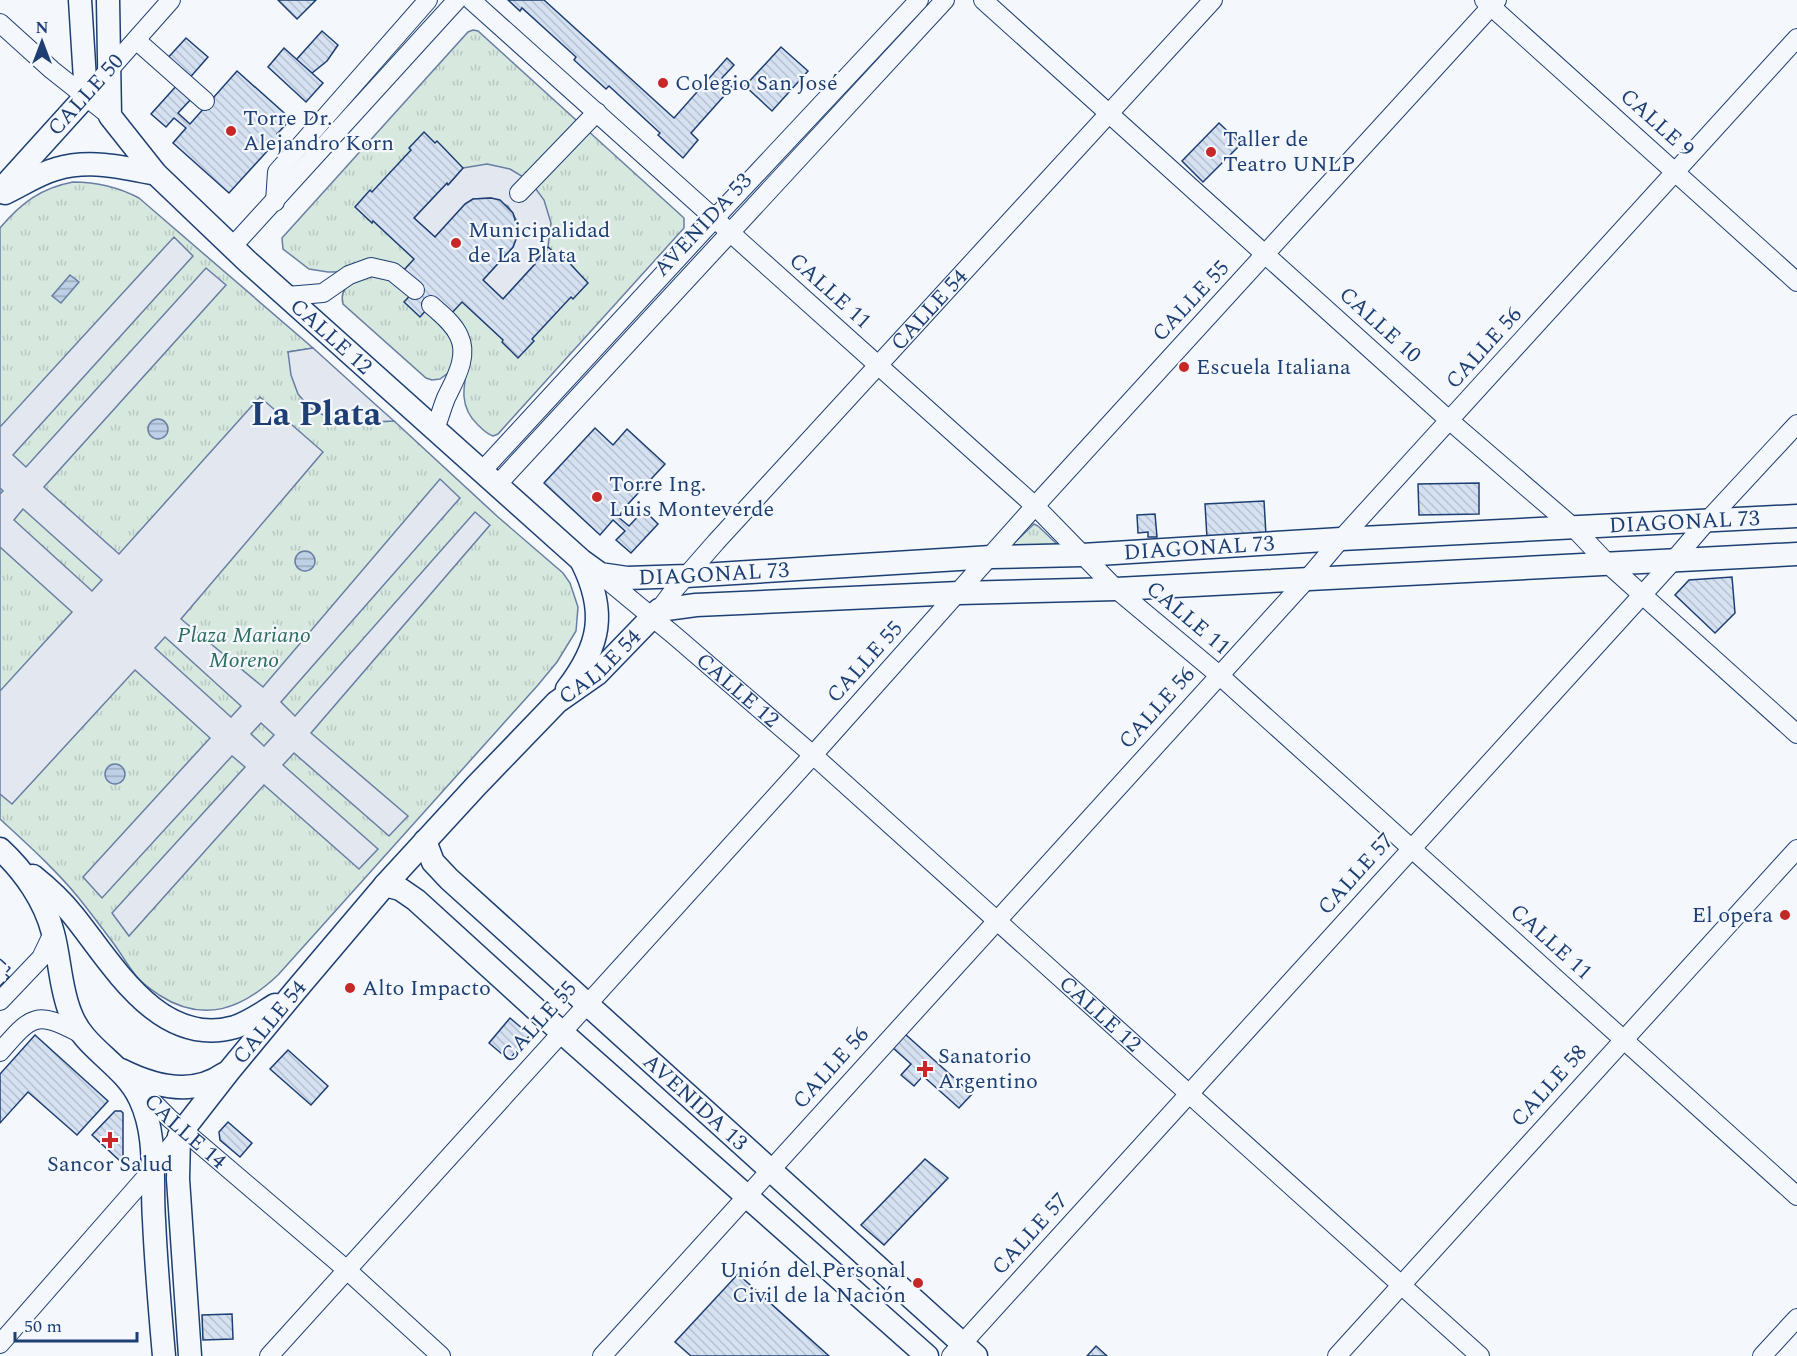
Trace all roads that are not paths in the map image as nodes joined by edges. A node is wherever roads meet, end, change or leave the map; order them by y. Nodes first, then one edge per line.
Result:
1 (80, 0) edge
2 (108, 0) edge
3 (171, 0) edge
4 (428, 0) edge
5 (458, 0) edge
6 (471, 0) edge
7 (919, 0) edge
8 (945, 0) edge
9 (983, 0) edge
10 (1213, 0) edge
11 (1491, 2) edge
12 (0, 23) edge
13 (1797, 38) edge
14 (136, 40) junction
15 (110, 67) junction
16 (86, 96) junction
17 (205, 101) dead end
18 (597, 112) junction
19 (1110, 114) junction
20 (110, 116) junction
21 (1676, 172) junction
22 (156, 174) junction
23 (0, 191) edge
24 (519, 193) dead end
25 (0, 196) edge
26 (275, 202) junction
27 (715, 218) junction
28 (729, 231) junction
29 (232, 247) junction
30 (1266, 255) junction
31 (1797, 282) edge
32 (415, 290) dead end
33 (287, 296) junction
34 (431, 305) dead end
35 (878, 367) junction
36 (1450, 421) junction
37 (1797, 424) edge
38 (435, 429) junction
39 (489, 478) junction
40 (1035, 506) junction
41 (1797, 516) edge
42 (1708, 520) junction
43 (1573, 527) junction
44 (1341, 539) junction
45 (1797, 554) edge
46 (1082, 555) junction
47 (991, 557) junction
48 (1673, 561) junction
49 (1608, 564) junction
50 (591, 568) junction
51 (686, 576) junction
52 (1308, 578) junction
53 (1116, 589) junction
54 (959, 593) junction
55 (1642, 594) junction
56 (656, 613) junction
57 (1220, 675) junction
58 (557, 702) junction
59 (1797, 734) edge
60 (813, 755) junction
61 (426, 841) junction
62 (1412, 848) junction
63 (1797, 849) edge
64 (3, 852) edge
65 (386, 885) junction
66 (997, 921) junction
67 (53, 933) junction
68 (296, 990) junction
69 (0, 1001) edge
70 (588, 1004) junction
71 (562, 1032) junction
72 (81, 1034) junction
73 (1624, 1040) junction
74 (0, 1052) edge
75 (121, 1070) junction
76 (229, 1071) junction
77 (1189, 1094) junction
78 (181, 1133) junction
79 (153, 1169) junction
80 (770, 1170) junction
81 (747, 1196) junction
82 (1797, 1196) edge
83 (347, 1270) junction
84 (1401, 1285) junction
85 (1797, 1318) edge
86 (0, 1344) edge
87 (963, 1352) edge
88 (164, 1356) edge
89 (190, 1356) edge
90 (269, 1356) edge
91 (441, 1356) edge
92 (602, 1356) edge
93 (927, 1356) edge
94 (1337, 1356) edge
95 (1480, 1356) edge
96 (1762, 1356) edge

1 - 16 main road
2 - 15 main road
3 - 14 street, CALLE 50
4 - 26 street
5 - 26 street
6 - 18 street, CALLE 11
7 - 27 street, AVENIDA 53
8 - 28 street, AVENIDA 53
9 - 19 street, CALLE 10
10 - 19 street, CALLE 54
11 - 21 street, CALLE 9
11 - 30 street, CALLE 55
12 - 16 street, CALLE 12
13 - 21 street, CALLE 56
14 - 15 street, CALLE 50
14 - 17 street
15 - 16 street, CALLE 50
15 - 20 main road
16 - 20 street, CALLE 12
16 - 23 main road, CALLE 50
18 - 24 street
18 - 27 street, CALLE 11
19 - 30 street, CALLE 10
19 - 35 street, CALLE 54
20 - 22 main road, CALLE 12
21 - 31 street, CALLE 9
21 - 36 street, CALLE 56
22 - 25 main road
22 - 29 main road, CALLE 12
26 - 29 street
27 - 28 street, CALLE 11
27 - 39 street, AVENIDA 53
28 - 35 street, CALLE 11
28 - 39 street, AVENIDA 53
29 - 33 main road, CALLE 12
30 - 36 street, CALLE 10
30 - 40 street, CALLE 55
32 - 33 street
33 - 38 main road, CALLE 12
34 - 38 street
35 - 40 street, CALLE 11
35 - 51 street, CALLE 54
36 - 43 street, CALLE 10
36 - 44 street, CALLE 56
37 - 42 street, CALLE 57
38 - 39 main road, CALLE 12
39 - 50 main road, CALLE 12
40 - 46 street, CALLE 11
40 - 47 street, CALLE 55
41 - 42 main road, DIAGONAL 73
42 - 43 main road, DIAGONAL 73
42 - 48 street, CALLE 57
43 - 44 main road, DIAGONAL 73
43 - 49 street, CALLE 10
44 - 46 main road, DIAGONAL 73
44 - 52 street, CALLE 56
45 - 48 main road, DIAGONAL 73
46 - 47 main road, DIAGONAL 73
46 - 53 street, CALLE 11
47 - 51 main road, DIAGONAL 73
47 - 54 street, CALLE 55
48 - 49 main road, DIAGONAL 73
48 - 55 street, CALLE 57
49 - 52 main road, DIAGONAL 73
49 - 55 street, CALLE 10
50 - 51 main road, DIAGONAL 73
50 - 56 street, CALLE 12
50 - 58 main road
51 - 56 street, CALLE 54
52 - 53 main road, DIAGONAL 73
52 - 57 street, CALLE 56
53 - 54 main road, DIAGONAL 73
53 - 57 street, CALLE 11
54 - 56 main road, DIAGONAL 73
54 - 60 street, CALLE 55
55 - 59 street, CALLE 10
55 - 62 street, CALLE 57
56 - 58 main road, CALLE 54
56 - 60 street, CALLE 12
57 - 62 street, CALLE 11
57 - 66 street, CALLE 56
58 - 61 main road, CALLE 54
60 - 66 street, CALLE 12
60 - 70 street, CALLE 55
61 - 65 main road, CALLE 54
61 - 70 main road, AVENIDA 13
62 - 73 street, CALLE 11
62 - 77 street, CALLE 57
63 - 73 street, CALLE 58
64 - 67 main road, CALLE 14
64 - 68 main road, CALLE 14
65 - 68 main road, CALLE 54
65 - 71 main road, AVENIDA 13
66 - 77 street, CALLE 12
66 - 80 street, CALLE 56
67 - 69 street
67 - 72 main road, CALLE 14
68 - 76 main road, CALLE 54
70 - 71 street, CALLE 55
70 - 80 main road, AVENIDA 13
71 - 81 main road, AVENIDA 13
71 - 83 street, CALLE 55
72 - 74 street
72 - 75 main road, CALLE 14
73 - 82 street, CALLE 11
73 - 84 street, CALLE 58
75 - 76 main road
75 - 78 street, CALLE 14
75 - 79 main road
76 - 78 main road, CALLE 54
77 - 84 street, CALLE 12
77 - 87 street, CALLE 57
78 - 79 street, CALLE 54
78 - 83 street, CALLE 14
78 - 89 main road
79 - 86 street, CALLE 54
79 - 88 main road
80 - 81 street, CALLE 56
80 - 87 main road, AVENIDA 13
81 - 92 street, CALLE 56
81 - 93 main road, AVENIDA 13
83 - 90 street, CALLE 55
83 - 91 street, CALLE 14
84 - 94 street, CALLE 58
84 - 95 street, CALLE 12
85 - 96 street

